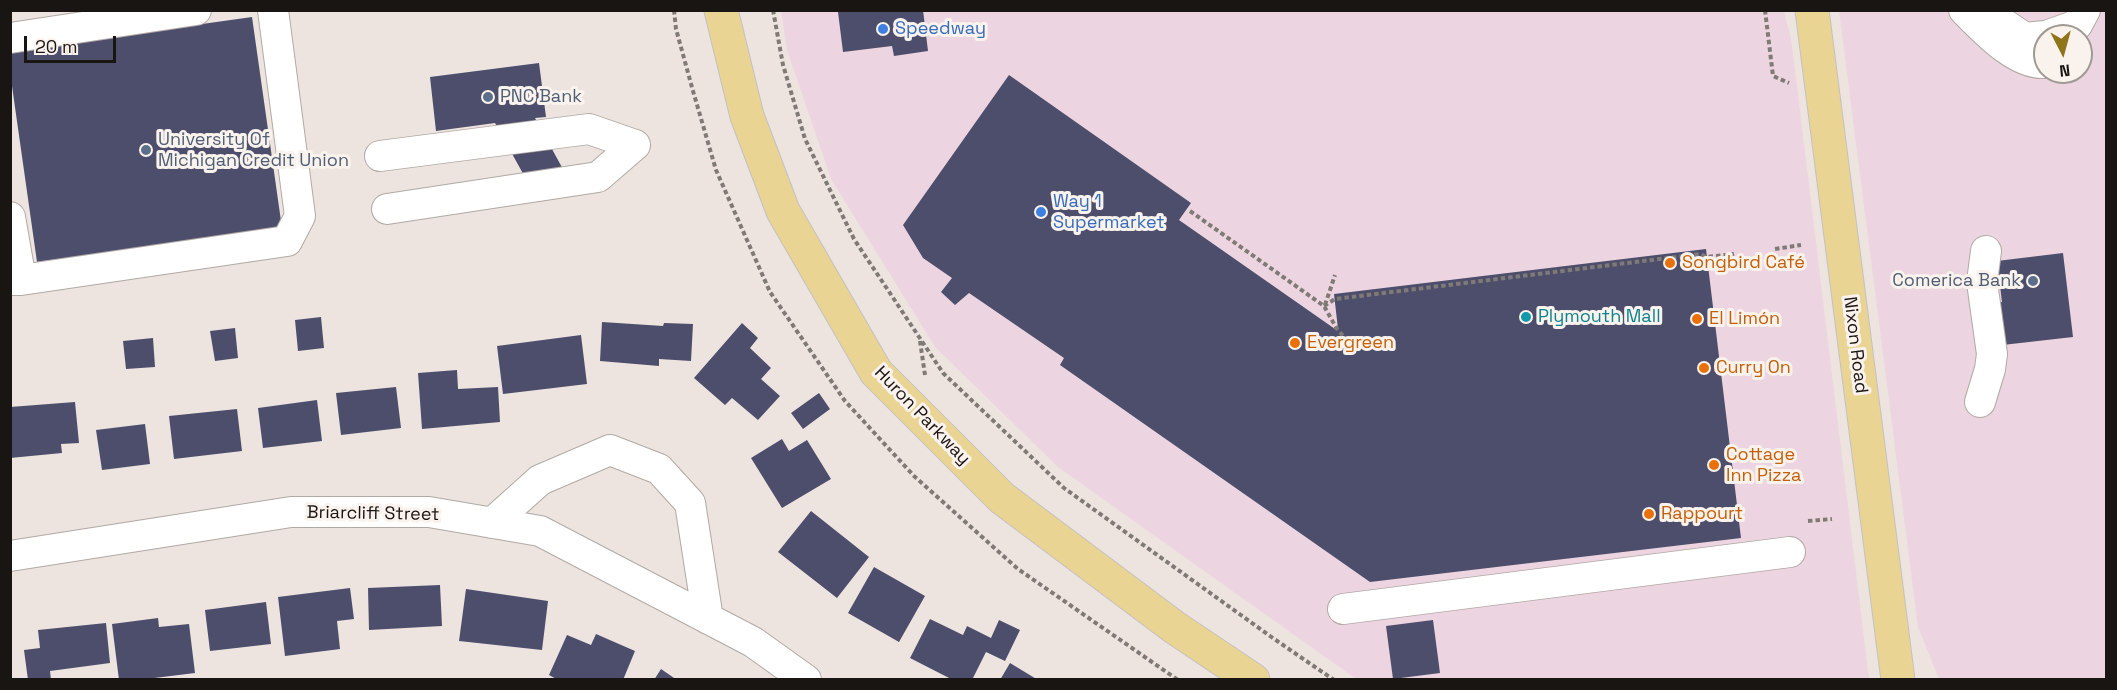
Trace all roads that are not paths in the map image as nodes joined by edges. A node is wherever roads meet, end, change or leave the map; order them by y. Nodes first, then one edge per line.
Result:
1 (196, 10) edge
2 (273, 10) edge
3 (721, 10) edge
4 (1812, 10) edge
5 (1964, 10) edge
6 (1990, 10) edge
7 (2087, 10) edge
8 (2078, 24) edge
9 (2033, 37) edge
10 (10, 38) edge
11 (2033, 64) edge
12 (635, 145) dead end
13 (383, 183) dead end
14 (10, 217) edge
15 (1986, 251) dead end
16 (16, 280) edge
17 (1980, 402) dead end
18 (492, 523) junction
19 (1790, 552) dead end
20 (10, 556) edge
21 (1343, 609) dead end
22 (708, 619) junction
23 (806, 680) edge
24 (1252, 680) edge
25 (1898, 680) edge

1 - 10 street
2 - 16 street
3 - 24 main road, Huron Parkway
4 - 25 main road, Nixon Road
5 - 11 street
6 - 9 street
7 - 8 street
12 - 13 street
14 - 16 street
15 - 17 street
18 - 20 street, Briarcliff Street
18 - 22 street, Briarcliff Street
18 - 22 street
19 - 21 street
22 - 23 street, Briarcliff Street

